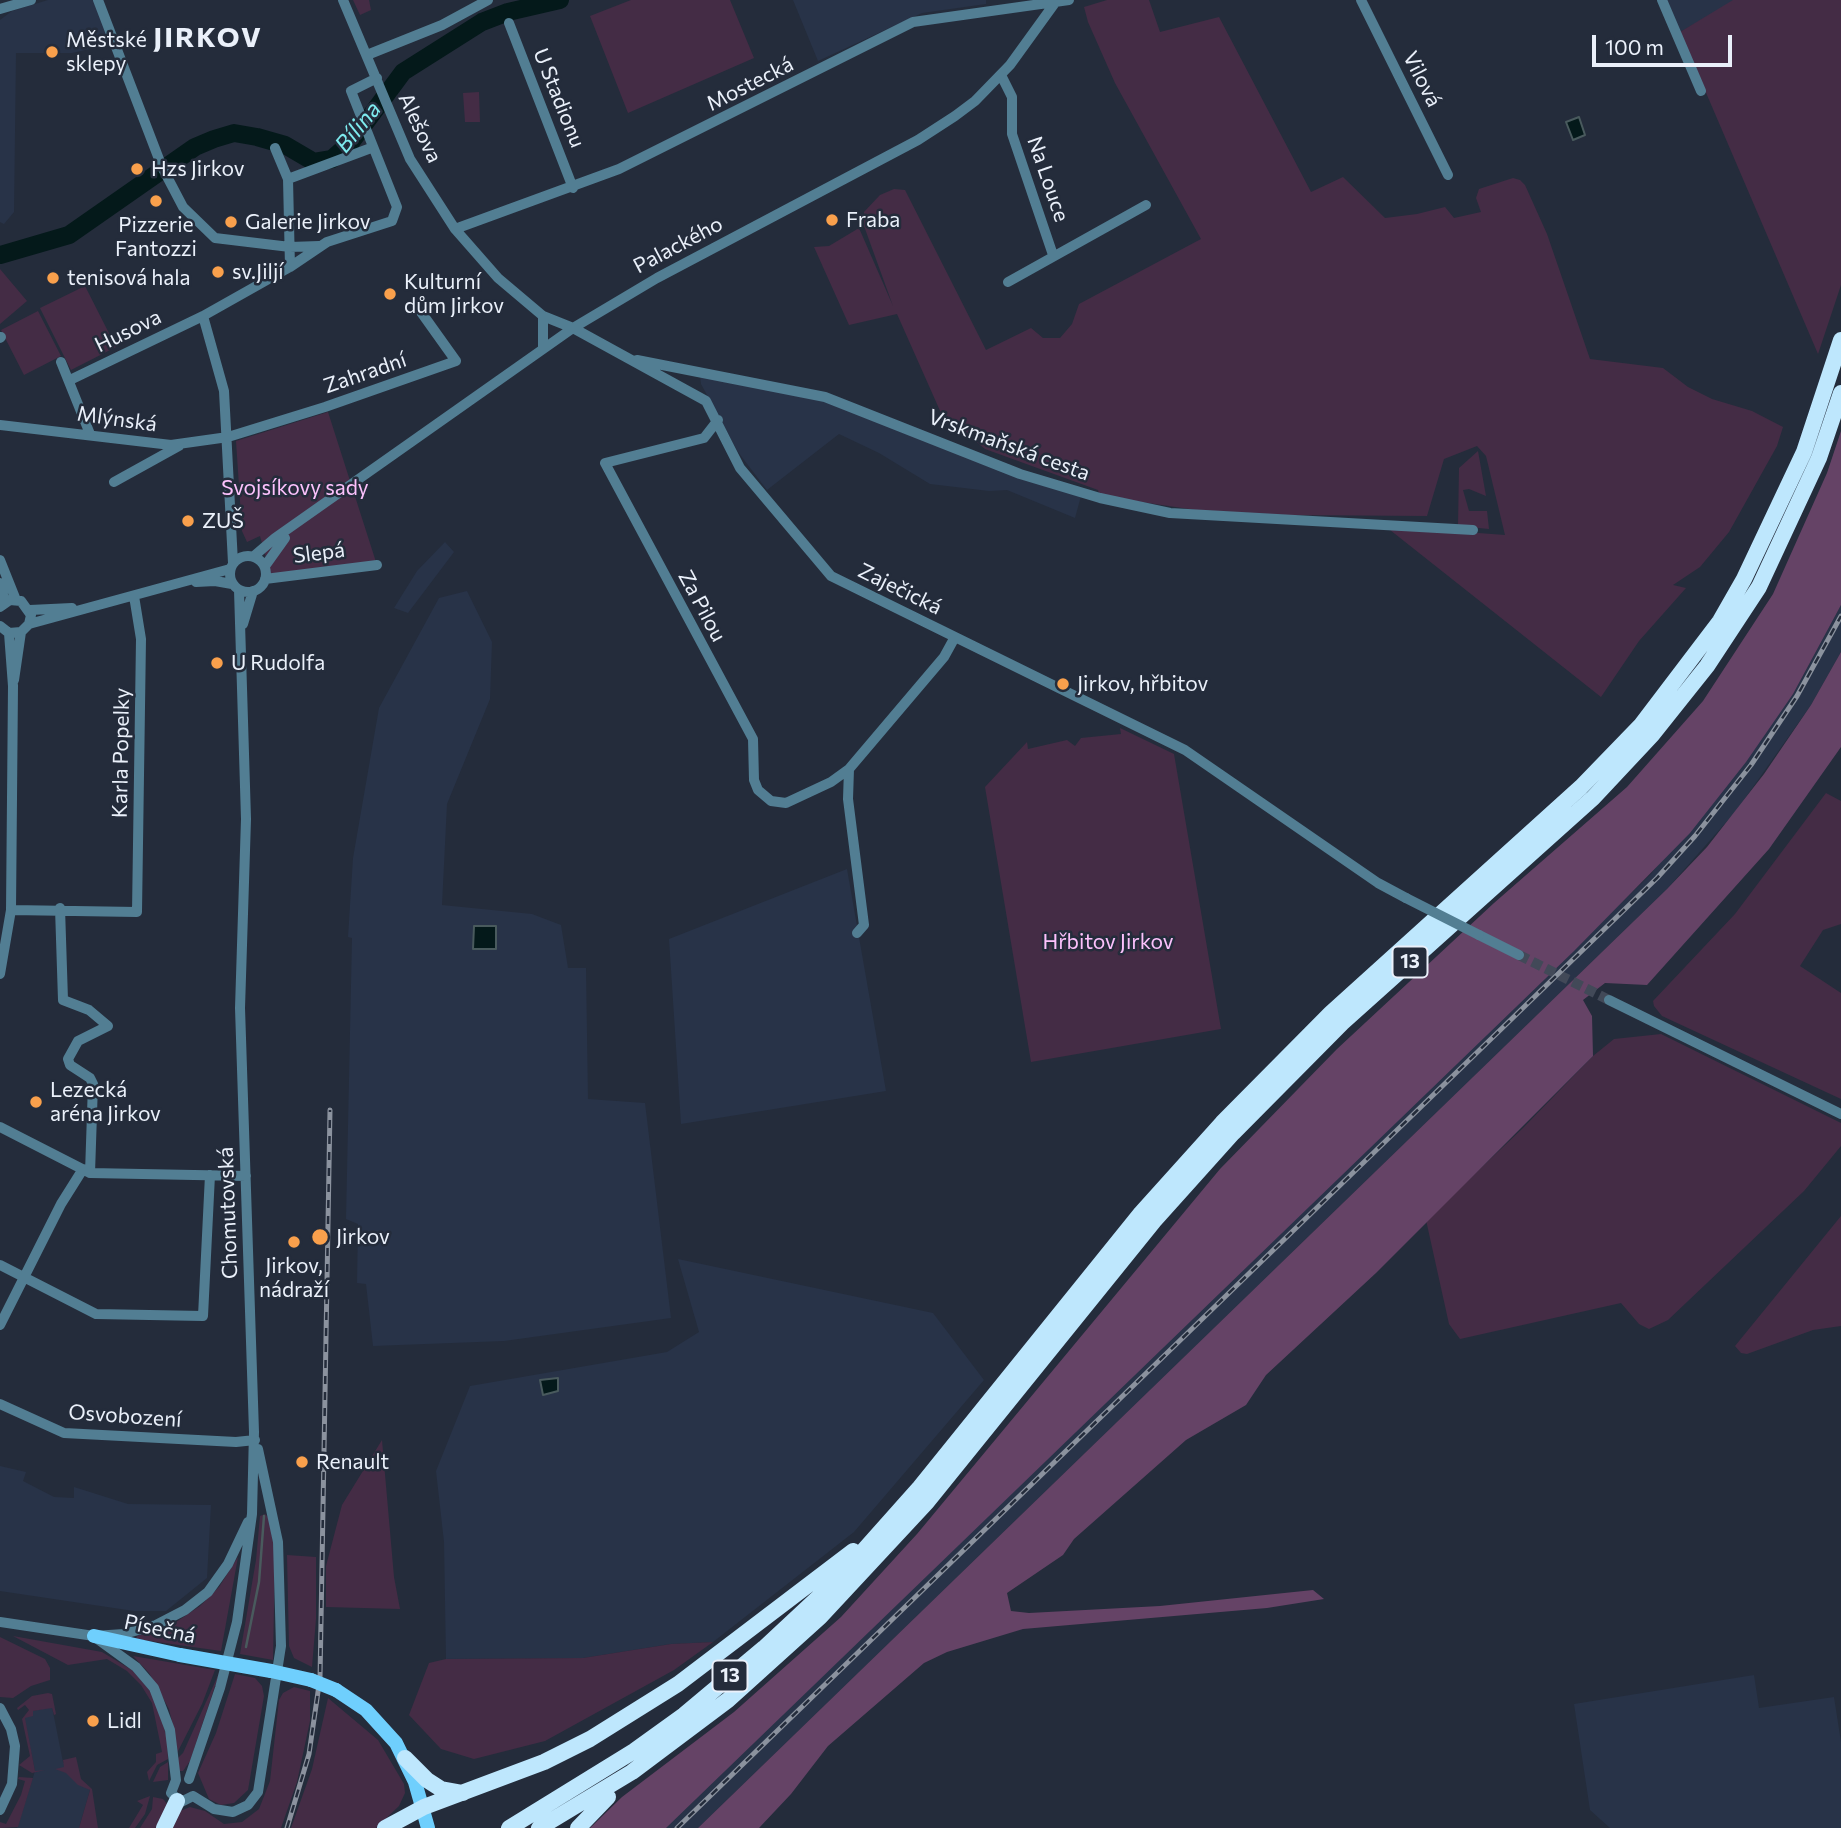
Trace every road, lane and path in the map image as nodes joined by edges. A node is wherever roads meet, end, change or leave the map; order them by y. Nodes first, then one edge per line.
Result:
1 (31, 0) edge
2 (98, 0) edge
3 (343, 0) edge
4 (488, 0) edge
5 (1069, 0) edge
6 (1361, 0) edge
7 (1662, 0) edge
8 (1056, 2) edge
9 (0, 9) edge
10 (509, 23) dead end
11 (367, 55) junction
12 (1001, 75) junction
13 (377, 78) junction
14 (1701, 91) dead end
15 (275, 148) dead end
16 (371, 148) junction
17 (1448, 175) dead end
18 (288, 178) junction
19 (573, 188) junction
20 (1146, 205) dead end
21 (455, 229) junction
22 (320, 246) junction
23 (290, 247) junction
24 (1053, 255) junction
25 (290, 267) junction
26 (1008, 282) dead end
27 (421, 312) dead end
28 (203, 316) junction
29 (543, 316) junction
30 (573, 328) junction
31 (1841, 340) edge
32 (543, 348) junction
33 (624, 357) junction
34 (61, 362) dead end
35 (70, 380) junction
36 (1841, 393) edge
37 (718, 420) junction
38 (0, 425) edge
39 (90, 434) junction
40 (228, 437) junction
41 (183, 444) junction
42 (114, 482) dead end
43 (306, 518) junction
44 (1473, 530) dead end
45 (231, 532) junction
46 (250, 556) junction
47 (0, 560) edge
48 (377, 565) dead end
49 (231, 566) junction
50 (265, 566) junction
51 (265, 579) junction
52 (0, 583) edge
53 (169, 586) junction
54 (236, 587) junction
55 (253, 591) junction
56 (134, 596) junction
57 (7, 603) edge
58 (86, 607) junction
59 (30, 610) junction
60 (15, 629) edge
61 (239, 637) junction
62 (955, 637) junction
63 (849, 769) junction
64 (60, 908) junction
65 (11, 909) junction
66 (857, 933) dead end
67 (1520, 955) tunnel mouth
68 (0, 974) edge
69 (1609, 1000) tunnel mouth
70 (1841, 1114) edge
71 (0, 1127) edge
72 (86, 1171) junction
73 (210, 1175) junction
74 (246, 1175) junction
75 (0, 1265) edge
76 (24, 1277) junction
77 (0, 1325) edge
78 (0, 1404) edge
79 (255, 1440) junction
80 (920, 1487) junction
81 (252, 1514) junction
82 (0, 1622) edge
83 (94, 1636) junction
84 (274, 1672) junction
85 (0, 1708) edge
86 (405, 1758) junction
87 (632, 1772) junction
88 (189, 1779) junction
89 (176, 1780) junction
90 (466, 1793) junction
91 (185, 1798) junction
92 (424, 1807) junction
93 (0, 1810) edge
94 (164, 1828) edge
95 (386, 1828) edge
96 (428, 1828) edge
97 (509, 1828) edge
98 (539, 1828) edge
99 (578, 1828) edge

1 - 9 street
2 - 23 street
3 - 11 street, Alešova
4 - 11 street
5 - 8 street, Mostecká
6 - 17 street, Vilová
7 - 14 street
8 - 12 street, Palackého
8 - 19 street, Mostecká
10 - 19 street, U Stadionu
11 - 13 street, Alešova
12 - 24 street, Na Louce
12 - 30 street, Palackého
13 - 16 street
13 - 21 street, Alešova
15 - 18 street
16 - 18 street
16 - 22 street
18 - 23 street
19 - 21 street, Mostecká
20 - 24 street, Na Louce
21 - 29 street, Zaječická
22 - 23 street
22 - 25 street, Husova
23 - 25 street
24 - 26 street, Na Louce
25 - 28 street, Husova
27 - 40 street, Zahradní
28 - 35 street, Husova
28 - 40 street, Chomutovská
29 - 30 street, Zaječická
29 - 32 street
30 - 32 street, Palackého
30 - 33 street, Zaječická
31 - 80 highway, 13
32 - 43 street, Palackého
33 - 37 street, Zaječická
33 - 44 street, Vrskmaňská cesta
34 - 35 street
35 - 39 street
36 - 87 highway, 13
37 - 62 street, Zaječická
37 - 63 street, Za Pilou
38 - 39 street, Mlýnská
39 - 41 street, Mlýnská
40 - 41 street, Mlýnská
40 - 45 street, Chomutovská
41 - 42 street
43 - 46 street, Palackého
43 - 50 street, Palackého
45 - 46 street
45 - 49 street, Chomutovská
46 - 49 street
46 - 50 street
47 - 57 street
48 - 51 street, Slepá
49 - 53 street
49 - 54 street, Chomutovská
50 - 51 street
51 - 55 street, Chomutovská
52 - 57 street
53 - 54 street
53 - 56 street
54 - 55 street
54 - 61 street, Chomutovská
55 - 61 street, Chomutovská
56 - 58 street
56 - 64 street, Karla Popelky
57 - 59 street
58 - 59 street
58 - 60 street
59 - 60 street
60 - 65 street
61 - 74 street, Chomutovská
62 - 63 street
62 - 67 street, Zaječická, bridge
63 - 66 street
64 - 65 street
64 - 72 street
65 - 68 street
69 - 70 street
71 - 72 street
72 - 73 street
72 - 76 street
73 - 74 street
73 - 76 street
74 - 79 street, Chomutovská
75 - 76 street
76 - 77 street
78 - 79 street, Osvobození
79 - 81 street, Chomutovská
79 - 84 street
80 - 90 highway
80 - 97 highway, 13
81 - 83 street
81 - 88 street, Chomutovská
82 - 83 street, Písečná
83 - 84 main road, Písečná, bridge
83 - 89 street
84 - 86 main road, Písečná, bridge
84 - 91 street
85 - 93 street
86 - 90 highway
86 - 92 main road, Písečná
87 - 98 highway, 13
87 - 99 highway
88 - 89 street
88 - 91 street
89 - 91 street
90 - 92 highway
91 - 94 highway
92 - 95 highway
92 - 96 main road, Písečná

